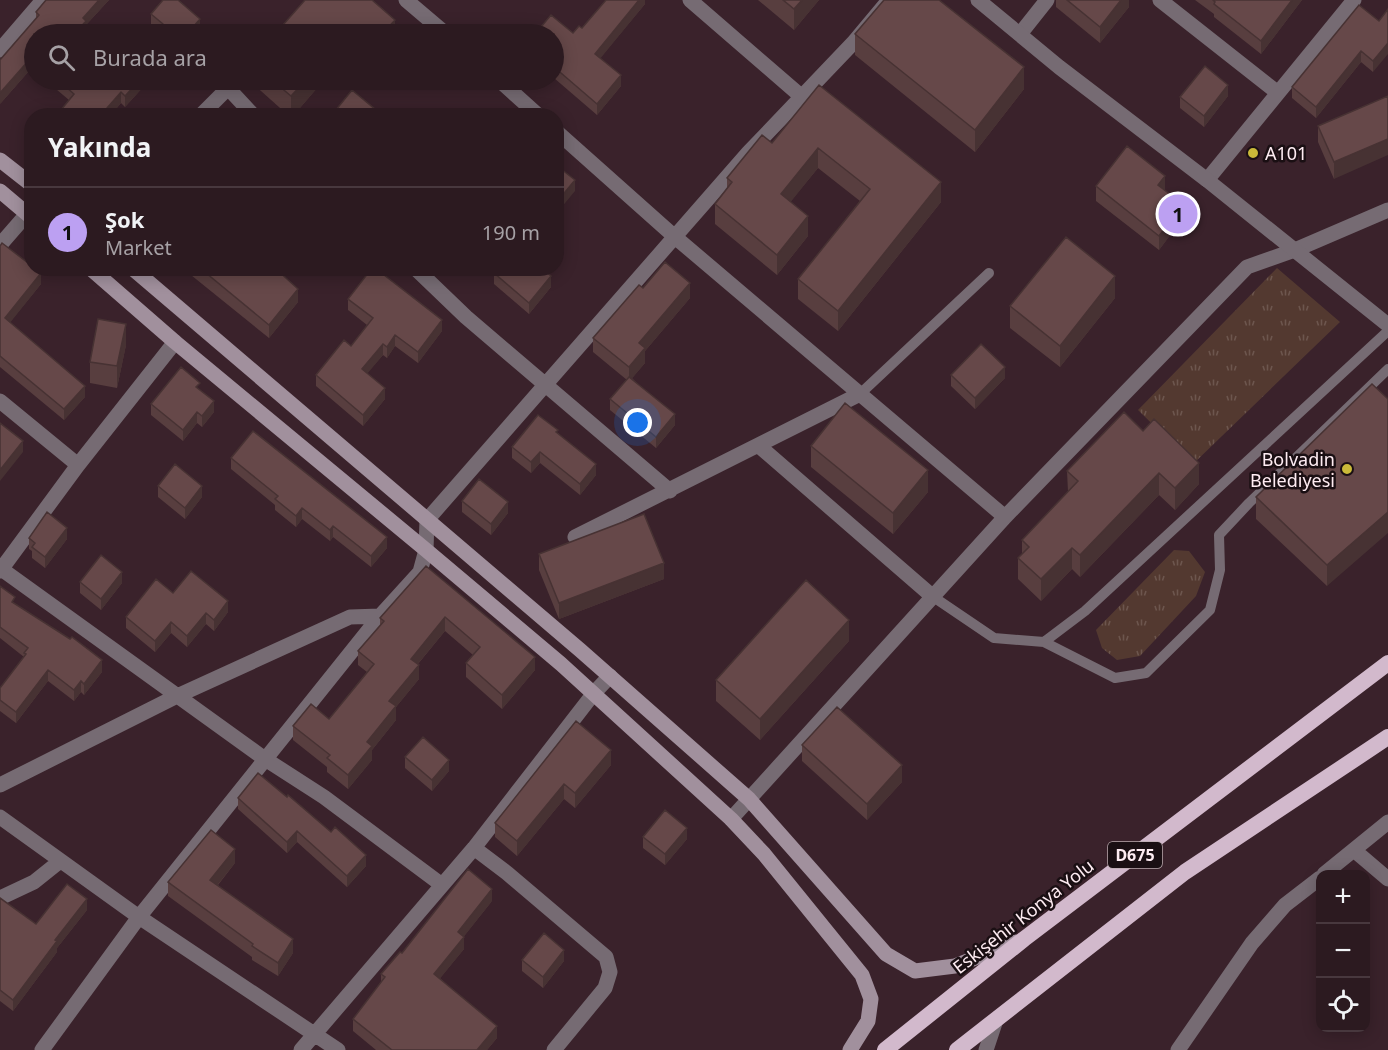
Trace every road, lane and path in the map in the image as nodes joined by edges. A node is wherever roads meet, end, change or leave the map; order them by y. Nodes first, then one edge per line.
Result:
1 (43, 0) edge
2 (406, 0) edge
3 (690, 0) edge
4 (889, 0) edge
5 (978, 0) edge
6 (1047, 0) edge
7 (1160, 0) edge
8 (1354, 0) edge
9 (434, 24) edge
10 (1020, 34) junction
11 (0, 50) edge
12 (226, 90) edge
13 (236, 90) edge
14 (510, 90) edge
15 (1278, 93) junction
16 (802, 97) junction
17 (208, 108) edge
18 (248, 108) edge
19 (530, 108) edge
20 (564, 138) edge
21 (0, 160) edge
22 (24, 179) edge
23 (1207, 180) junction
24 (0, 191) edge
25 (1388, 210) edge
26 (24, 212) edge
27 (24, 221) edge
28 (675, 237) junction
29 (0, 245) edge
30 (1295, 250) junction
31 (989, 273) dead end
32 (99, 276) edge
33 (141, 276) edge
34 (423, 276) edge
35 (1388, 325) edge
36 (1388, 331) edge
37 (175, 342) junction
38 (1388, 369) edge
39 (545, 384) junction
40 (860, 394) junction
41 (0, 401) edge
42 (759, 446) junction
43 (78, 465) junction
44 (670, 491) junction
45 (1005, 517) junction
46 (427, 520) junction
47 (575, 537) dead end
48 (426, 550) junction
49 (0, 570) edge
50 (932, 596) junction
51 (380, 616) junction
52 (1044, 642) junction
53 (1388, 663) edge
54 (610, 676) junction
55 (594, 693) junction
56 (177, 696) junction
57 (1388, 737) edge
58 (266, 759) junction
59 (0, 785) edge
60 (749, 799) junction
61 (0, 818) edge
62 (731, 819) junction
63 (1388, 822) edge
64 (474, 848) junction
65 (1355, 850) junction
66 (59, 862) junction
67 (1329, 870) edge
68 (1388, 879) edge
69 (1316, 881) edge
70 (442, 885) junction
71 (0, 898) edge
72 (139, 917) junction
73 (1024, 939) junction
74 (996, 1020) junction
75 (315, 1034) junction
76 (42, 1050) edge
77 (301, 1050) edge
78 (338, 1050) edge
79 (554, 1050) edge
80 (850, 1050) edge
81 (885, 1050) edge
82 (957, 1050) edge
83 (986, 1050) edge
84 (1178, 1050) edge

1 - 11 street
2 - 9 street
3 - 16 street
4 - 16 street
5 - 10 street
6 - 10 street
7 - 15 street
8 - 15 street
10 - 23 street
12 - 17 street
13 - 18 street
14 - 19 street
15 - 23 street
16 - 28 street
20 - 28 street
21 - 22 main road
23 - 30 street
24 - 26 main road
25 - 30 street
27 - 29 street
28 - 39 street
28 - 40 street
30 - 35 street
30 - 45 street
31 - 40 lane
32 - 37 main road
33 - 46 main road
34 - 39 street
36 - 52 lane
37 - 43 street
37 - 48 main road
38 - 52 lane
39 - 44 street
39 - 46 street
40 - 42 street
40 - 45 street
41 - 43 street
42 - 44 street
42 - 50 street
43 - 49 street
44 - 47 street
45 - 50 street
46 - 48 street
46 - 54 main road
48 - 51 street
48 - 55 main road
49 - 56 street
50 - 52 lane
50 - 60 street
51 - 56 street
51 - 58 street
53 - 73 highway, Eskişehir Konya Yolu / D675
54 - 55 street
54 - 60 main road
55 - 62 main road
55 - 64 street
56 - 58 street
56 - 59 street
57 - 74 highway, D675
58 - 70 street
58 - 72 street
60 - 62 street
60 - 73 main road
61 - 66 street
62 - 80 main road
63 - 65 street
64 - 70 street
64 - 79 street
65 - 67 street
65 - 68 street
66 - 71 street
66 - 72 street
69 - 84 street
70 - 75 street
72 - 75 street
72 - 76 street
73 - 81 highway, Eskişehir Konya Yolu / D675
74 - 82 highway, D675
74 - 83 street
75 - 77 street
75 - 78 street

